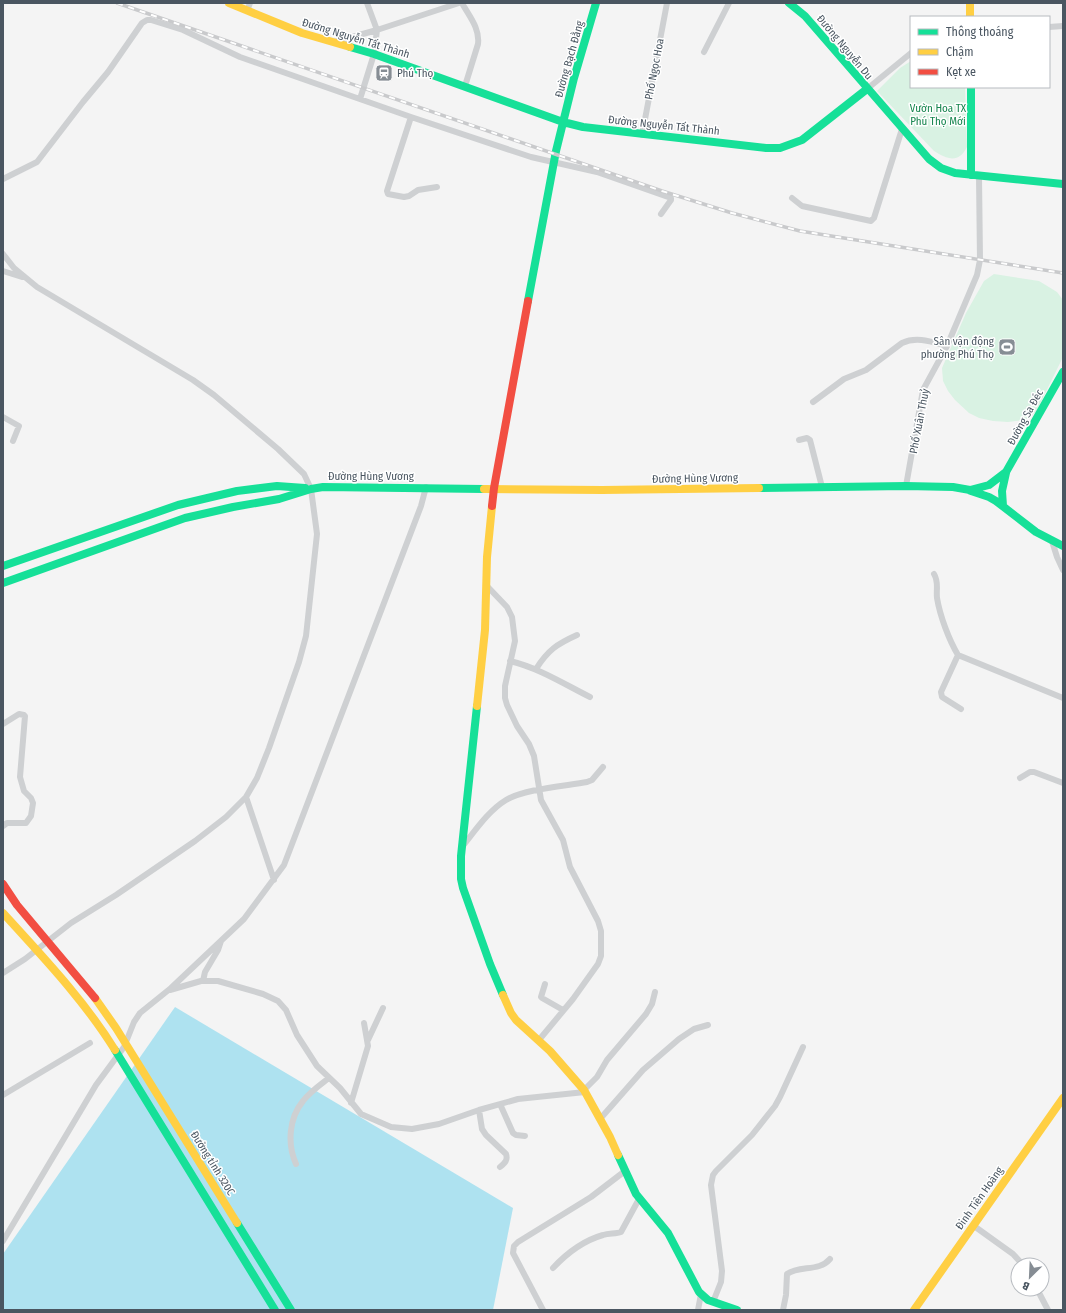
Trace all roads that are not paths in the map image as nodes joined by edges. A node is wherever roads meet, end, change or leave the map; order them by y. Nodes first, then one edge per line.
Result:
1 (229, 3) edge
2 (367, 3) edge
3 (460, 3) edge
4 (596, 3) edge
5 (667, 3) edge
6 (729, 3) edge
7 (789, 3) edge
8 (970, 3) edge
9 (249, 7) edge
10 (970, 16) edge
11 (1063, 26) edge
12 (1050, 27) edge
13 (377, 30) junction
14 (334, 42) junction
15 (704, 52) dead end
16 (374, 54) junction
17 (910, 54) edge
18 (465, 86) junction
19 (971, 88) edge
20 (867, 89) junction
21 (360, 99) junction
22 (411, 117) junction
23 (563, 122) junction
24 (902, 129) junction
25 (642, 135) junction
26 (554, 163) junction
27 (975, 175) junction
28 (3, 179) edge
29 (1063, 184) edge
30 (437, 187) dead end
31 (792, 198) dead end
32 (661, 214) dead end
33 (3, 254) edge
34 (3, 271) edge
35 (24, 277) junction
36 (947, 346) junction
37 (1063, 372) edge
38 (813, 402) dead end
39 (3, 417) edge
40 (799, 440) dead end
41 (13, 441) dead end
42 (1006, 472) junction
43 (906, 486) junction
44 (426, 487) junction
45 (822, 487) junction
46 (494, 488) junction
47 (311, 489) junction
48 (970, 490) junction
49 (1003, 506) junction
50 (1052, 541) junction
51 (1063, 546) edge
52 (3, 566) edge
53 (1063, 570) edge
54 (934, 574) dead end
55 (3, 583) edge
56 (486, 585) junction
57 (577, 635) dead end
58 (958, 655) junction
59 (510, 661) junction
60 (536, 669) junction
61 (590, 697) dead end
62 (1063, 698) edge
63 (960, 709) dead end
64 (3, 724) edge
65 (603, 767) dead end
66 (1020, 778) dead end
67 (1063, 783) edge
68 (539, 790) junction
69 (246, 797) junction
70 (3, 826) edge
71 (462, 847) junction
72 (274, 880) junction
73 (3, 884) edge
74 (3, 913) edge
75 (222, 939) junction
76 (48, 941) junction
77 (37, 950) junction
78 (3, 973) edge
79 (203, 981) junction
80 (545, 984) dead end
81 (168, 990) junction
82 (655, 992) dead end
83 (383, 1008) dead end
84 (564, 1010) junction
85 (364, 1022) dead end
86 (708, 1025) dead end
87 (368, 1040) junction
88 (539, 1040) junction
89 (90, 1043) dead end
90 (126, 1043) junction
91 (803, 1047) dead end
92 (118, 1056) junction
93 (329, 1078) junction
94 (584, 1091) junction
95 (3, 1096) edge
96 (1063, 1098) edge
97 (351, 1103) junction
98 (500, 1104) junction
99 (479, 1110) junction
100 (600, 1119) junction
101 (525, 1136) dead end
102 (296, 1164) dead end
103 (500, 1167) dead end
104 (625, 1171) junction
105 (639, 1198) junction
106 (974, 1226) junction
107 (3, 1241) edge
108 (1016, 1257) edge
109 (830, 1259) dead end
110 (553, 1268) dead end
111 (701, 1294) junction
112 (1041, 1297) edge
113 (713, 1302) junction
114 (275, 1310) edge
115 (291, 1310) edge
116 (543, 1310) edge
117 (698, 1310) edge
118 (737, 1310) edge
119 (783, 1310) edge
120 (914, 1310) edge
121 (1048, 1310) edge

1 - 9 main road, Đường Nguyễn Tất Thành
2 - 13 street
3 - 13 street
3 - 18 street
4 - 23 main road, Đường Bạch Đằng
5 - 25 street, Phố Ngọc Hoa
6 - 15 street
7 - 20 main road, Đường Nguyễn Du
8 - 10 main road
9 - 14 main road, Đường Nguyễn Tất Thành
11 - 12 street
13 - 14 street
13 - 16 street
14 - 16 main road, Đường Nguyễn Tất Thành
16 - 18 main road, Đường Nguyễn Tất Thành
16 - 21 street
17 - 20 street
18 - 23 main road, Đường Nguyễn Tất Thành
19 - 27 main road
20 - 24 main road
20 - 25 main road, Đường Nguyễn Tất Thành
21 - 22 street
21 - 28 street
22 - 26 street
22 - 30 street
23 - 25 main road, Đường Nguyễn Tất Thành
23 - 26 main road, Đường Bạch Đằng
24 - 27 main road
24 - 31 street
26 - 32 street
26 - 46 main road, Đường Bạch Đằng
27 - 29 main road
27 - 36 street, Phố Xuân Thuỷ
33 - 35 street
34 - 35 street
35 - 47 street
36 - 38 street
36 - 43 street, Phố Xuân Thuỷ
37 - 42 main road, Đường Sa Đéc
39 - 41 street
40 - 45 street
42 - 48 main road, Đường Sa Đéc
42 - 49 main road, Đường Sa Đéc
43 - 45 main road, Đường Hùng Vương
43 - 48 main road, Đường Hùng Vương
44 - 46 main road, Đường Hùng Vương
44 - 47 main road, Đường Hùng Vương
44 - 72 street
45 - 46 main road, Đường Hùng Vương
46 - 56 main road, Đường Bạch Đằng
47 - 52 main road, Đường Hùng Vương
47 - 55 main road, Đường Hùng Vương
47 - 69 street
48 - 49 main road, Đường Hùng Vương
49 - 50 main road, Đường Hùng Vương
50 - 51 main road, Đường Hùng Vương
50 - 53 street
54 - 58 street
56 - 59 street
56 - 71 main road, Đường Bạch Đằng
57 - 60 street
58 - 62 street
58 - 63 street
59 - 60 street
59 - 68 street
60 - 61 street
64 - 70 street
65 - 68 street
66 - 67 street
68 - 71 street
68 - 84 street
69 - 72 street
69 - 76 street
71 - 88 main road, Đường Bạch Đằng
72 - 75 street
73 - 76 main road
74 - 77 main road
75 - 79 street
75 - 81 street
76 - 77 street
76 - 90 main road, Đường tỉnh 320C
77 - 78 street
77 - 92 main road
79 - 81 street
79 - 93 street
80 - 84 street
81 - 90 street
82 - 94 street
83 - 87 street
84 - 88 street
85 - 87 street
86 - 100 street
87 - 97 street
88 - 94 main road, Đường Bạch Đằng
89 - 95 street
90 - 92 street
90 - 115 main road, Đường tỉnh 320C
91 - 113 street
92 - 107 street
92 - 114 main road
93 - 97 street
93 - 102 street
94 - 98 street
94 - 100 main road, Đường Bạch Đằng
96 - 106 main road, Đinh Tiên Hoàng
97 - 99 street
98 - 99 street
98 - 101 street
99 - 103 street
100 - 104 main road, Đường Bạch Đằng
104 - 105 main road, Đường Bạch Đằng
104 - 116 street
105 - 110 street
105 - 111 main road, Đường Bạch Đằng
106 - 108 street
106 - 120 main road, Đinh Tiên Hoàng
109 - 119 street
111 - 113 main road
111 - 117 street
112 - 121 street
113 - 118 main road

